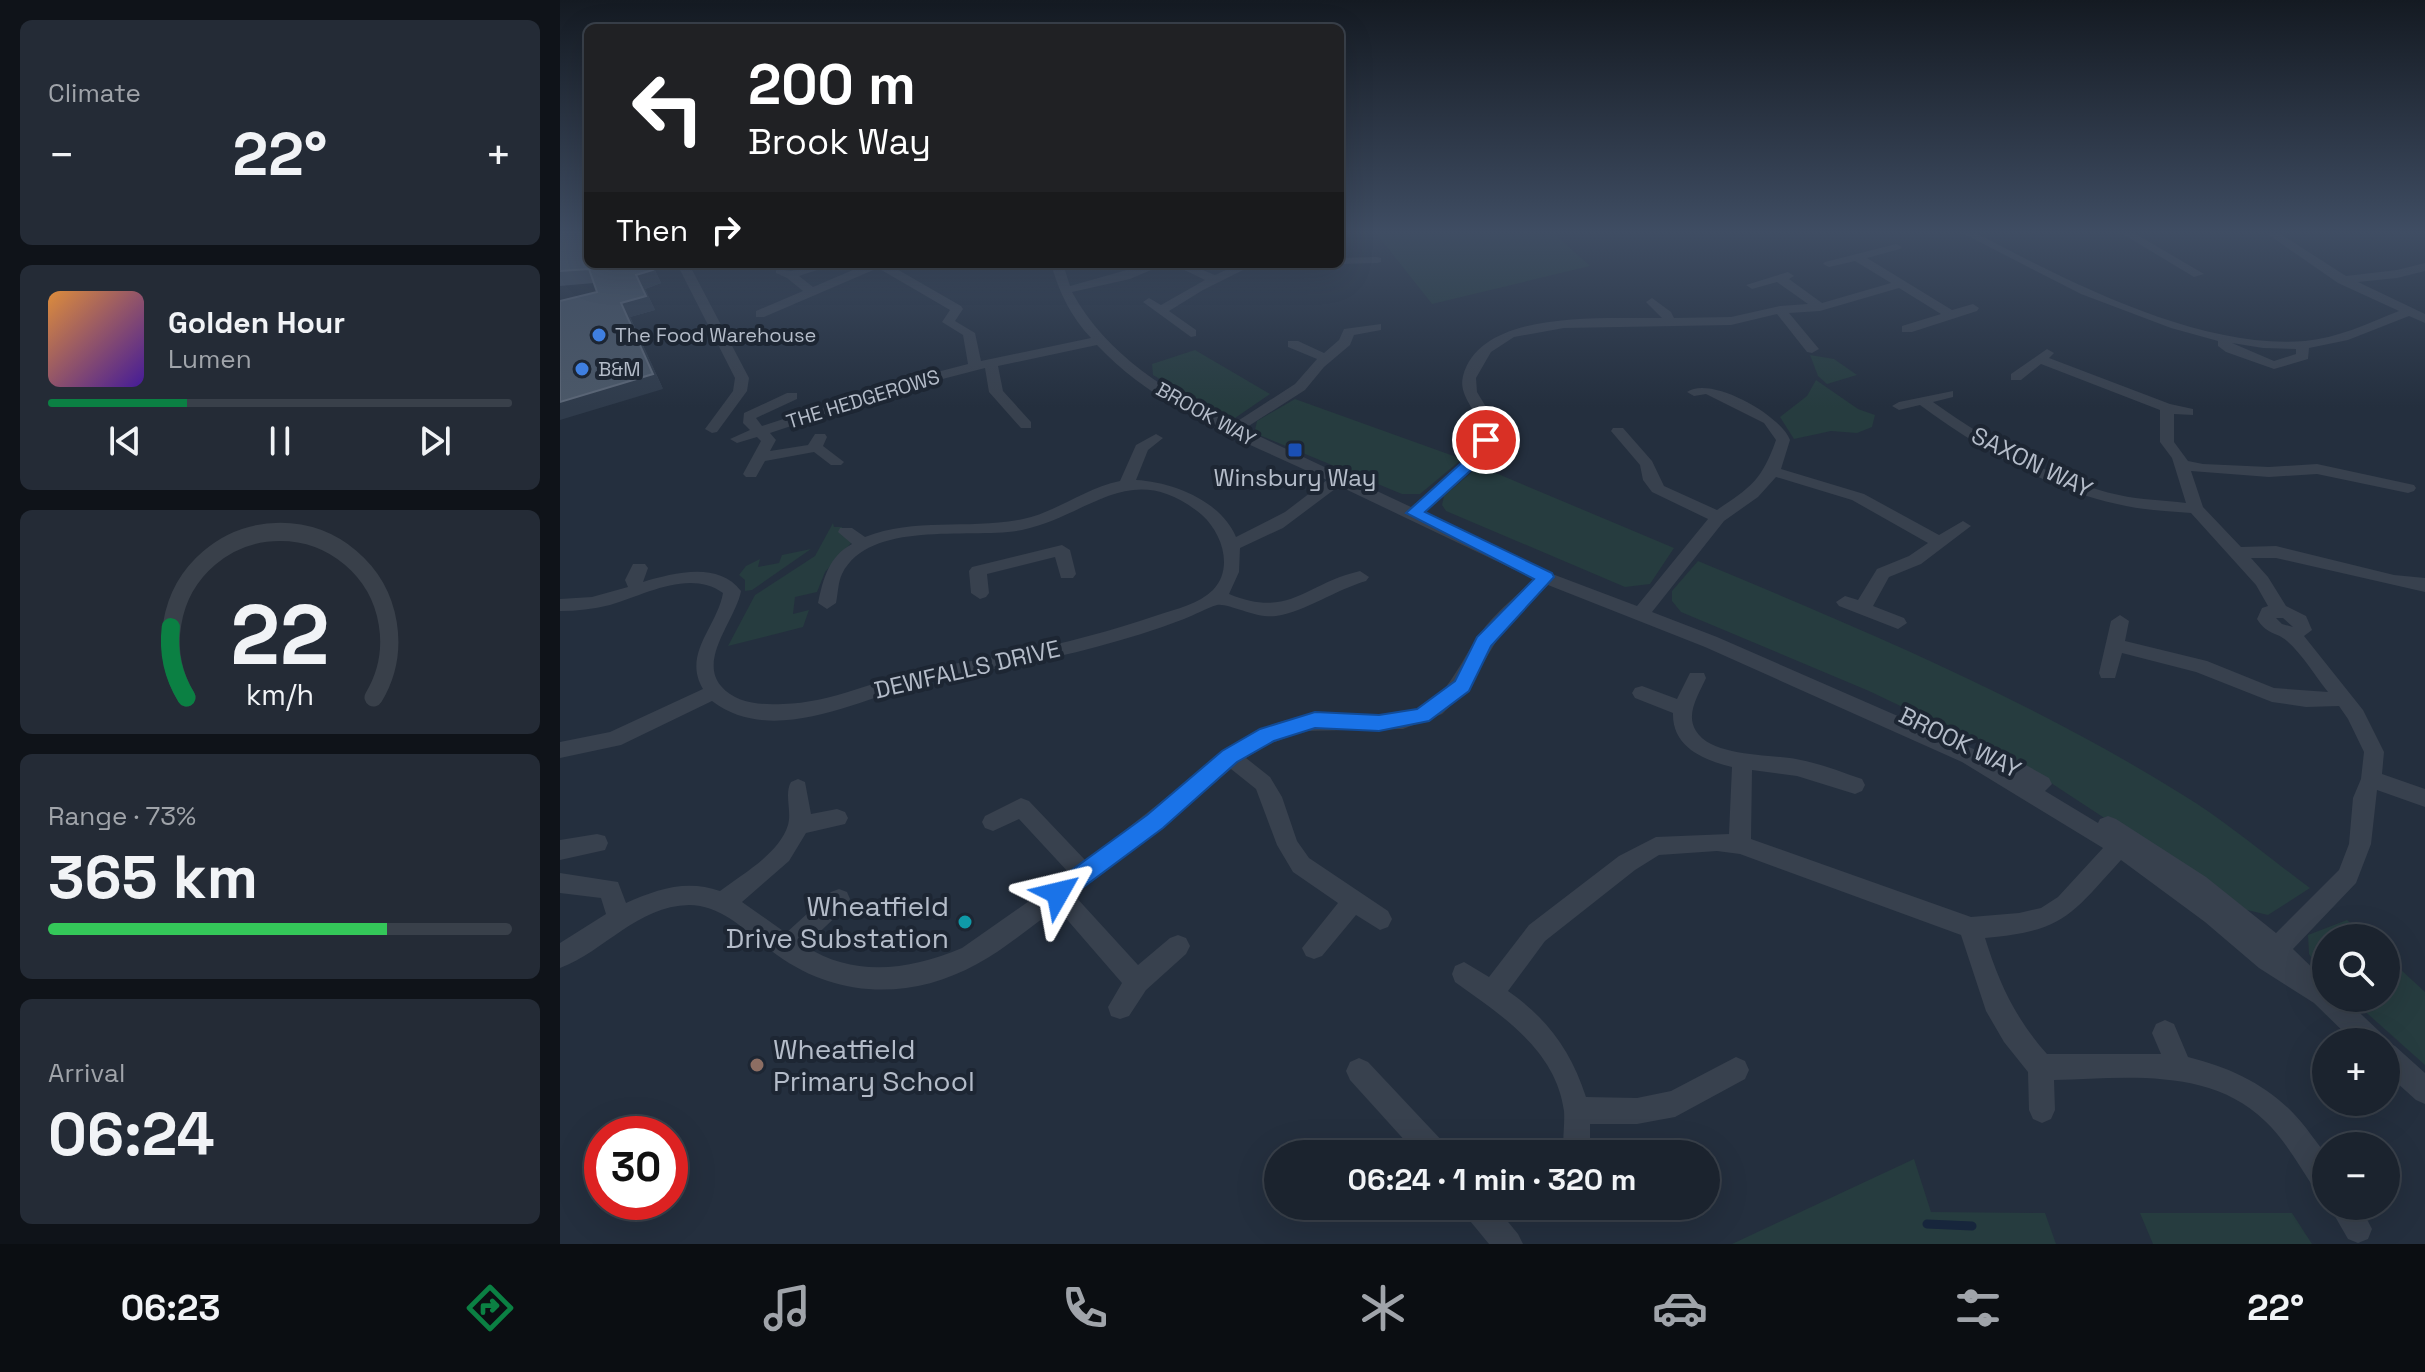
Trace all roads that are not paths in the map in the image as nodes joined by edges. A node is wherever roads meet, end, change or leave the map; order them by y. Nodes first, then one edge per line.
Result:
1 (697, 291) edge
2 (925, 291) edge
3 (1067, 291) edge
4 (1193, 291) edge
5 (1803, 291) edge
6 (1876, 291) edge
7 (1912, 291) edge
8 (2090, 291) edge
9 (2364, 291) edge
10 (811, 292) edge
11 (1149, 302) dead end
12 (1652, 302) dead end
13 (1820, 307) junction
14 (1973, 308) dead end
15 (1162, 310) junction
16 (1780, 310) junction
17 (2407, 312) junction
18 (760, 314) dead end
19 (1669, 314) junction
20 (1951, 315) junction
21 (2425, 319) edge
22 (1376, 327) dead end
23 (1907, 330) dead end
24 (1191, 333) dead end
25 (1821, 337) dead end
26 (2220, 338) junction
27 (1099, 340) junction
28 (1293, 344) dead end
29 (2302, 345) junction
30 (1325, 358) junction
31 (983, 366) junction
32 (2016, 377) dead end
33 (1704, 389) dead end
34 (1948, 394) dead end
35 (792, 396) dead end
36 (1923, 401) junction
37 (1899, 406) dead end
38 (2167, 408) junction
39 (2188, 412) dead end
40 (1026, 425) dead end
41 (1617, 428) dead end
42 (712, 429) dead end
43 (762, 431) junction
44 (1231, 431) junction
45 (1156, 438) dead end
46 (737, 439) dead end
47 (759, 458) junction
48 (836, 462) dead end
49 (2181, 464) junction
50 (1773, 471) junction
51 (751, 474) dead end
52 (1338, 477) junction
53 (1126, 485) junction
54 (2408, 488) dead end
55 (2196, 509) junction
56 (1418, 510) junction
57 (1718, 517) junction
58 (1022, 525) junction
59 (1963, 526) dead end
60 (846, 532) dead end
61 (1939, 542) junction
62 (864, 544) junction
63 (1232, 545) junction
64 (2238, 553) junction
65 (1028, 559) junction
66 (1330, 564) dead end
67 (639, 568) dead end
68 (1549, 572) junction
69 (1067, 574) dead end
70 (2423, 583) edge
71 (638, 590) junction
72 (980, 593) dead end
73 (1218, 596) junction
74 (1845, 602) dead end
75 (827, 603) dead end
76 (560, 605) edge
77 (1863, 609) junction
78 (1646, 610) junction
79 (2120, 621) dead end
80 (1898, 623) dead end
81 (2115, 645) junction
82 (2108, 673) dead end
83 (1697, 678) dead end
84 (714, 692) junction
85 (1642, 693) dead end
86 (2343, 699) junction
87 (1684, 710) junction
88 (560, 750) edge
89 (1229, 756) junction
90 (1742, 763) junction
91 (2371, 779) junction
92 (1855, 785) dead end
93 (798, 788) dead end
94 (2425, 798) edge
95 (837, 818) dead end
96 (993, 822) dead end
97 (800, 825) junction
98 (2123, 842) junction
99 (597, 843) dead end
100 (1740, 845) junction
101 (565, 849) edge
102 (560, 870) edge
103 (1083, 873) junction
104 (560, 883) edge
105 (1058, 893) junction
106 (839, 899) dead end
107 (724, 902) junction
108 (1352, 903) junction
109 (619, 918) junction
110 (1380, 919) dead end
111 (1971, 928) junction
112 (1178, 946) dead end
113 (786, 948) junction
114 (1314, 948) dead end
115 (2273, 954) junction
116 (560, 957) edge
117 (1464, 974) dead end
118 (1137, 982) junction
119 (1492, 994) junction
120 (1120, 1007) dead end
121 (2357, 1028) edge
122 (2165, 1033) dead end
123 (2179, 1066) junction
124 (2041, 1067) junction
125 (2400, 1068) edge
126 (1736, 1070) dead end
127 (1359, 1071) dead end
128 (2425, 1091) edge
129 (1577, 1110) junction
130 (2042, 1110) dead end
131 (1422, 1140) edge
132 (1577, 1140) edge
133 (2312, 1163) edge
134 (1488, 1220) edge
135 (1508, 1244) edge

1 - 42 street
2 - 31 street
3 - 27 street, BROOK WAY
4 - 15 street
5 - 13 street
6 - 13 street
7 - 20 street
8 - 26 street
9 - 17 street
10 - 18 street
11 - 15 street
12 - 19 street
13 - 16 street
14 - 20 street
15 - 24 street
16 - 19 street
16 - 25 street
17 - 21 street
17 - 29 street
19 - 56 street
20 - 23 street
22 - 30 street
26 - 29 street
26 - 29 street
27 - 31 street, THE HEDGEROWS
27 - 44 street, BROOK WAY
28 - 30 street
30 - 44 street
31 - 40 street
31 - 43 street, THE HEDGEROWS
32 - 38 street
33 - 50 street
34 - 36 street
35 - 43 street
36 - 37 street
36 - 55 street, SAXON WAY
38 - 39 street
38 - 49 street
41 - 57 street
43 - 46 street, THE HEDGEROWS
43 - 47 street
44 - 52 street, BROOK WAY
45 - 53 street
47 - 48 street
47 - 51 street
49 - 54 street
49 - 55 street
50 - 57 street
50 - 61 street
52 - 56 street, BROOK WAY
52 - 63 street
53 - 58 street
53 - 63 street
55 - 64 street
56 - 68 street, BROOK WAY
57 - 78 street
58 - 62 street
58 - 65 street
59 - 61 street
60 - 62 street
61 - 77 street
62 - 75 street
63 - 73 street
64 - 70 street
64 - 86 street
65 - 69 street
65 - 72 street
66 - 73 street
67 - 71 street
68 - 78 street, BROOK WAY
68 - 89 street
71 - 76 street
71 - 84 street
73 - 84 street, DEWFALLS DRIVE
74 - 77 street
77 - 80 street
78 - 98 street, BROOK WAY
79 - 81 street
81 - 82 street
81 - 86 street
83 - 87 street
84 - 88 street
85 - 87 street
86 - 91 street
87 - 90 street
89 - 103 street
89 - 108 street
90 - 92 street
90 - 100 street
91 - 94 street
91 - 115 street
93 - 97 street
95 - 97 street
96 - 103 street
97 - 107 street
98 - 111 street
98 - 115 street, BROOK WAY
99 - 101 street
100 - 111 street
100 - 119 street
101 - 102 street
103 - 105 street
104 - 109 street
105 - 113 street
105 - 118 street
106 - 113 street
107 - 109 street
107 - 113 street
108 - 110 street
108 - 114 street
109 - 116 street
111 - 124 street
112 - 118 street
115 - 121 street, BROOK WAY
117 - 119 street
118 - 120 street
119 - 129 street
122 - 123 street
123 - 124 street
123 - 133 street
124 - 130 street
125 - 128 street
126 - 129 street
127 - 131 street
129 - 132 street
134 - 135 street

